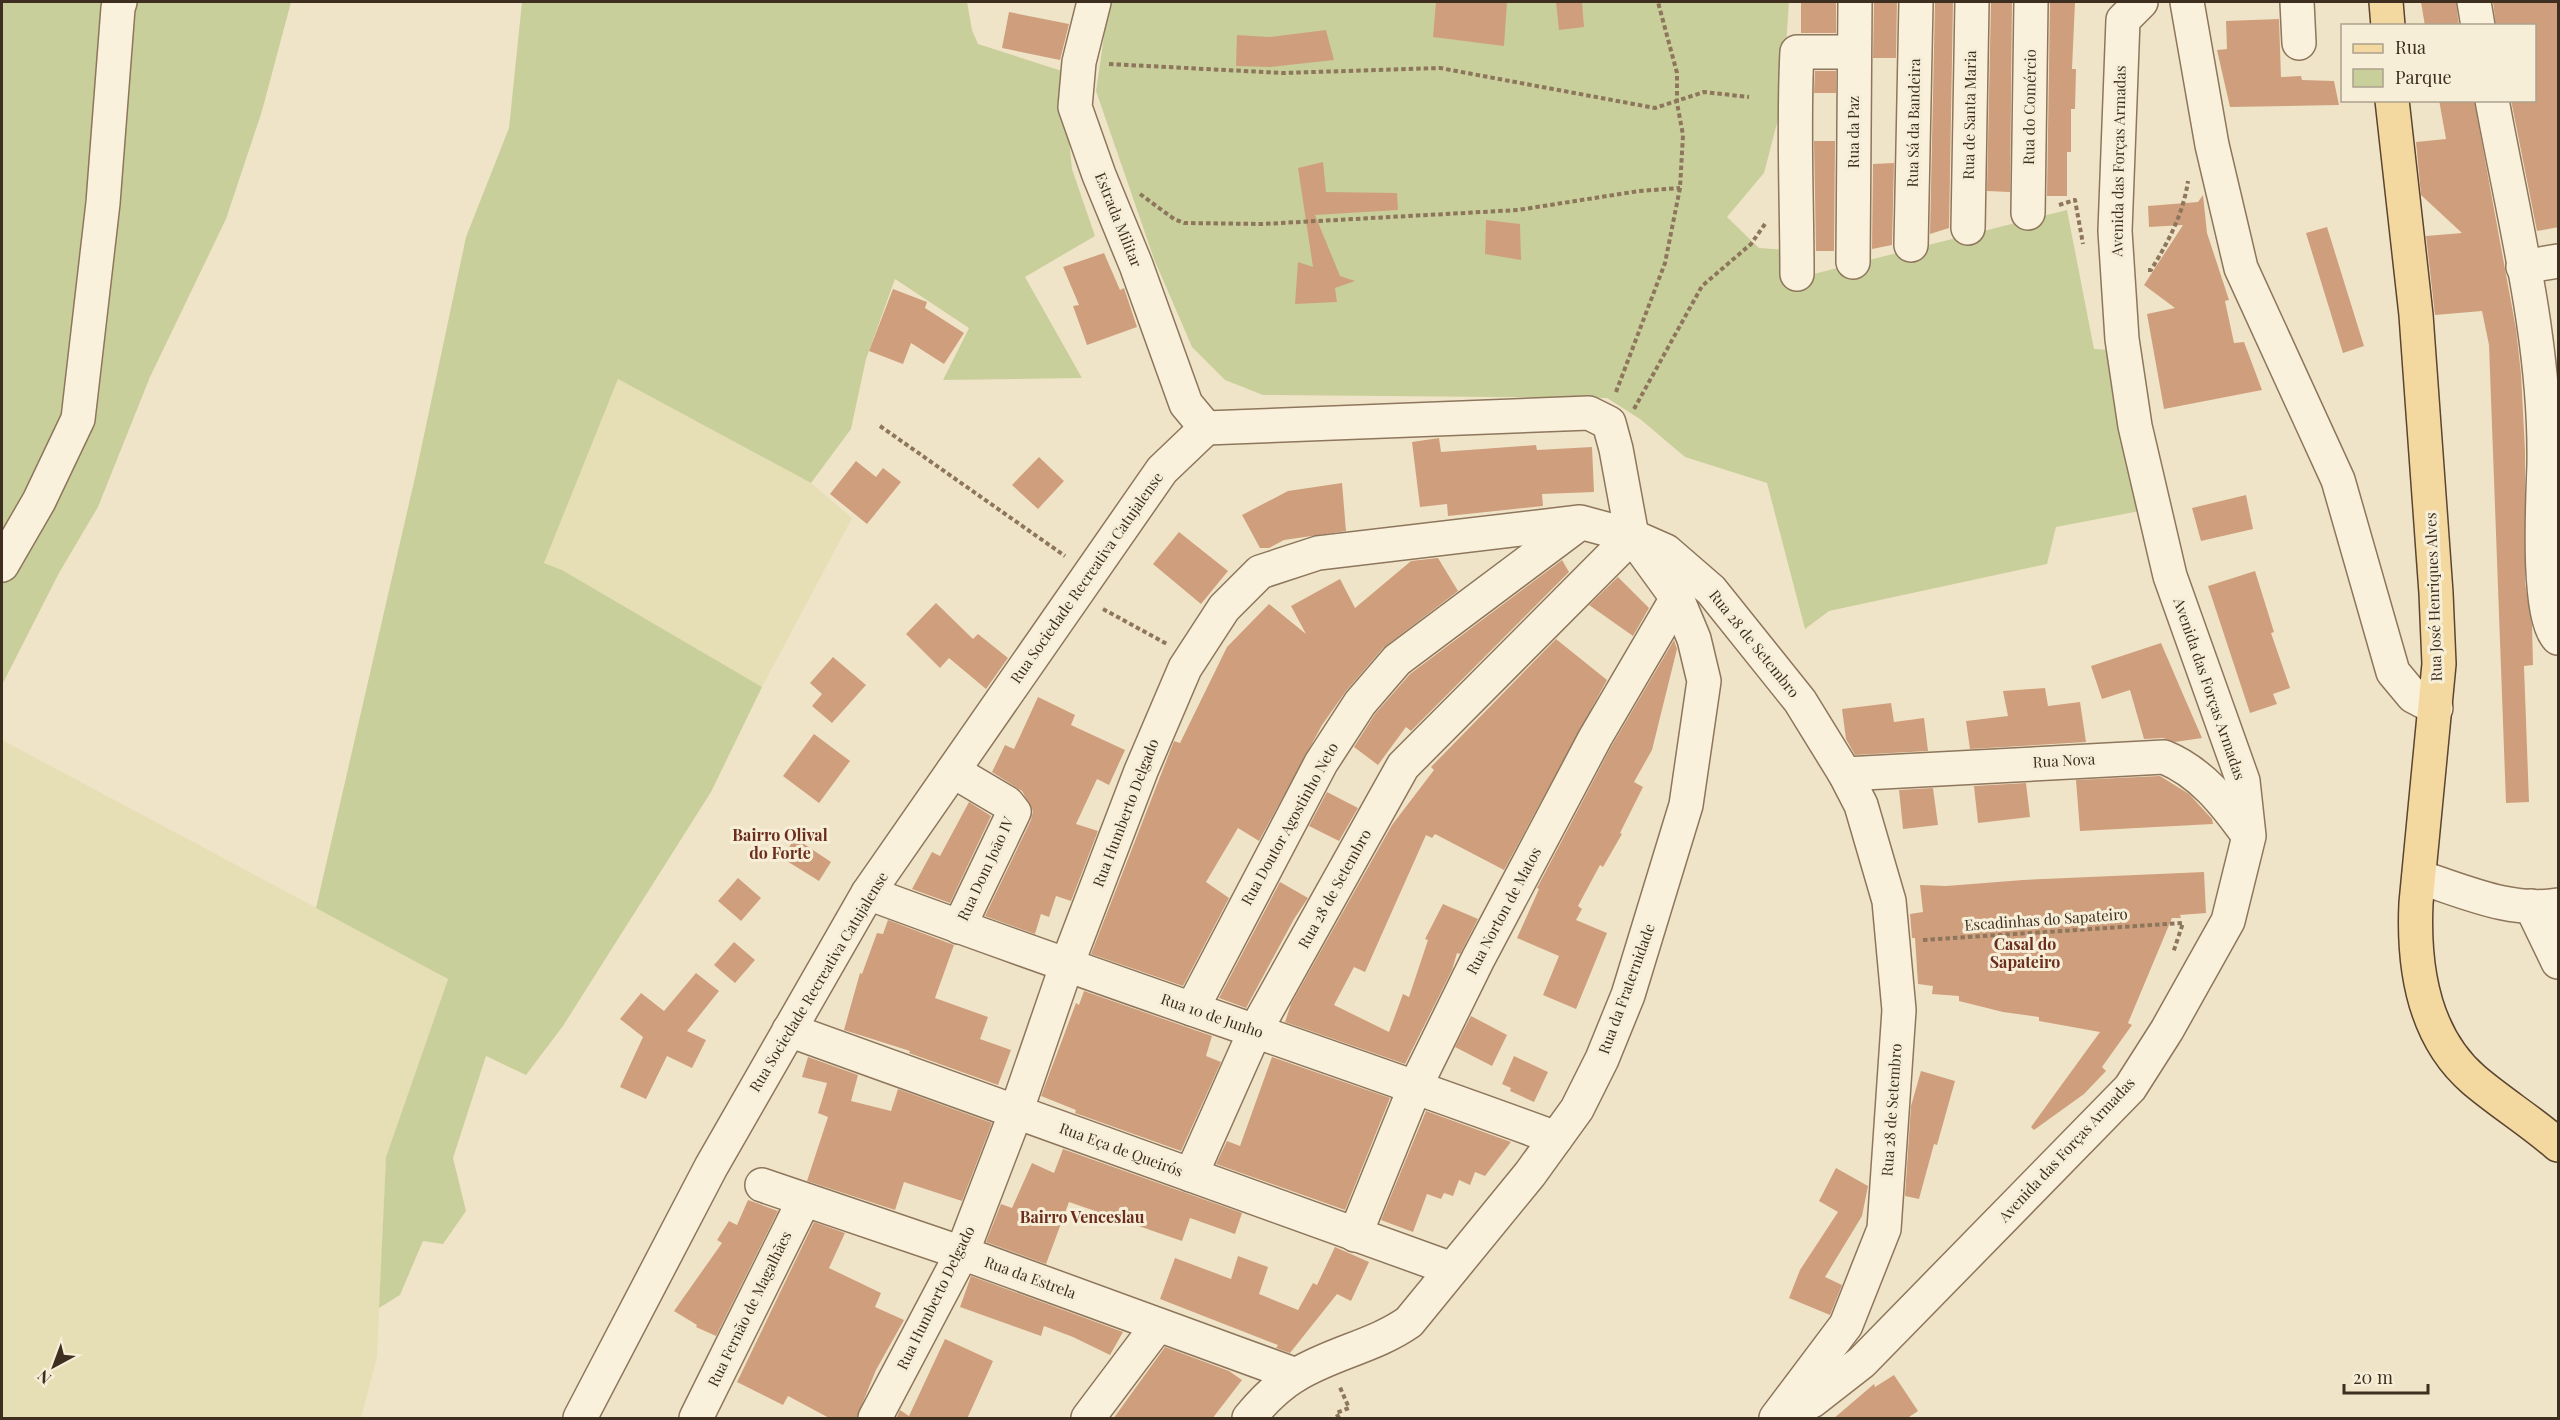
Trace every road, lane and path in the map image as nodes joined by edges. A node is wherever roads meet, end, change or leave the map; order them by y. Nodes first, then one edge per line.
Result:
1 (120, 2) edge
2 (1094, 2) edge
3 (1658, 2) edge
4 (1855, 2) edge
5 (1916, 2) edge
6 (1972, 2) edge
7 (2031, 2) edge
8 (2297, 2) edge
9 (2386, 2) edge
10 (2474, 2) edge
11 (2182, 6) edge
12 (2129, 8) edge
13 (2388, 24) edge
14 (2478, 24) edge
15 (2299, 43) dead end
16 (1854, 52) junction
17 (1079, 62) junction
18 (1749, 98) dead end
19 (2392, 102) edge
20 (2492, 102) edge
21 (1677, 103) junction
22 (2212, 145) junction
23 (1099, 174) junction
24 (1680, 188) junction
25 (2028, 213) dead end
26 (1769, 216) dead end
27 (1968, 228) dead end
28 (1911, 245) dead end
29 (2559, 261) edge
30 (1853, 262) dead end
31 (2117, 267) junction
32 (2523, 267) junction
33 (1797, 274) dead end
34 (1609, 423) junction
35 (880, 426) dead end
36 (1206, 428) junction
37 (1580, 522) junction
38 (1632, 536) junction
39 (2, 565) edge
40 (1083, 583) junction
41 (1677, 598) junction
42 (2559, 638) edge
43 (1191, 658) junction
44 (2436, 708) junction
45 (953, 771) junction
46 (1845, 774) junction
47 (2249, 836) junction
48 (2419, 876) junction
49 (868, 893) junction
50 (2545, 906) edge
51 (2183, 923) dead end
52 (959, 927) junction
53 (1922, 940) dead end
54 (2559, 962) edge
55 (1066, 967) junction
56 (1192, 1009) junction
57 (789, 1029) junction
58 (1255, 1031) junction
59 (1415, 1087) junction
60 (1016, 1112) junction
61 (1556, 1138) junction
62 (2559, 1145) edge
63 (1191, 1175) junction
64 (762, 1185) dead end
65 (804, 1200) junction
66 (1355, 1234) junction
67 (962, 1253) junction
68 (1452, 1269) junction
69 (1158, 1325) junction
70 (1296, 1375) junction
71 (1775, 1418) edge
72 (580, 1419) edge
73 (696, 1419) edge
74 (875, 1419) edge
75 (1088, 1419) edge
76 (1249, 1419) edge

1 - 39 street
2 - 17 street, Estrada Militar
3 - 21 path
4 - 16 street, Rua da Paz
5 - 28 street, Rua Sá da Bandeira
6 - 27 street, Rua de Santa Maria
7 - 25 street, Rua do Comércio
8 - 15 street
9 - 13 main road
10 - 14 street
11 - 22 street
12 - 31 street, Avenida das Forças Armadas
16 - 30 street, Rua da Paz
16 - 33 street
17 - 21 path
17 - 23 street, Estrada Militar
18 - 21 path
19 - 44 main road, Rua José Henriques Alves
20 - 32 street
21 - 24 path
22 - 31 path
22 - 44 street
23 - 24 path
23 - 36 street, Estrada Militar
24 - 34 path
26 - 34 path
29 - 32 street
31 - 47 street, Avenida das Forças Armadas
32 - 42 street
34 - 36 street
34 - 38 street
35 - 40 path
36 - 40 street, Rua Sociedade Recreativa Catujalense
37 - 38 street, Rua Humberto Delgado
37 - 43 street, Rua Humberto Delgado
37 - 56 street, Rua Doutor Agostinho Neto
38 - 41 street, Rua da Fraternidade
38 - 46 street, Rua 28 de Setembro
38 - 58 street, Rua 28 de Setembro
40 - 43 path
40 - 45 street, Rua Sociedade Recreativa Catujalense
41 - 59 street, Rua Norton de Matos
41 - 61 street, Rua da Fraternidade
43 - 55 street, Rua Humberto Delgado
44 - 48 main road, Rua José Henriques Alves
45 - 49 street, Rua Sociedade Recreativa Catujalense
45 - 52 street, Rua Dom Joāo IV
46 - 47 street, Rua Nova
46 - 71 street, Rua 28 de Setembro
47 - 71 street, Avenida das Forças Armadas
48 - 50 street
48 - 62 main road, Rua José Henriques Alves
49 - 52 street, Rua 10 de Junho
49 - 57 street, Rua Sociedade Recreativa Catujalense
50 - 54 street
51 - 53 path, Escadinhas do Sapateiro
52 - 55 street, Rua 10 de Junho
55 - 56 street, Rua 10 de Junho
55 - 60 street, Rua Humberto Delgado
56 - 58 street, Rua 10 de Junho
57 - 60 street, Rua Eça de Queirós
57 - 72 street, Rua Sociedade Recreativa Catujalense
58 - 59 street, Rua 10 de Junho
58 - 63 street, Rua 28 de Setembro
59 - 61 street, Rua 10 de Junho
59 - 66 street, Rua Norton de Matos
60 - 63 street, Rua Eça de Queirós
60 - 67 street, Rua Humberto Delgado
61 - 68 street, Rua da Fraternidade
63 - 66 street, Rua Eça de Queirós
64 - 65 street, Rua da Estrela
65 - 67 street, Rua da Estrela
65 - 73 street, Rua Fernão de Magalhães
66 - 68 street, Rua Eça de Queirós
67 - 69 street, Rua da Estrela
67 - 74 street, Rua Humberto Delgado
68 - 70 street, Rua da Fraternidade
69 - 70 street, Rua da Estrela
69 - 75 street
70 - 76 street, Rua da Fraternidade

